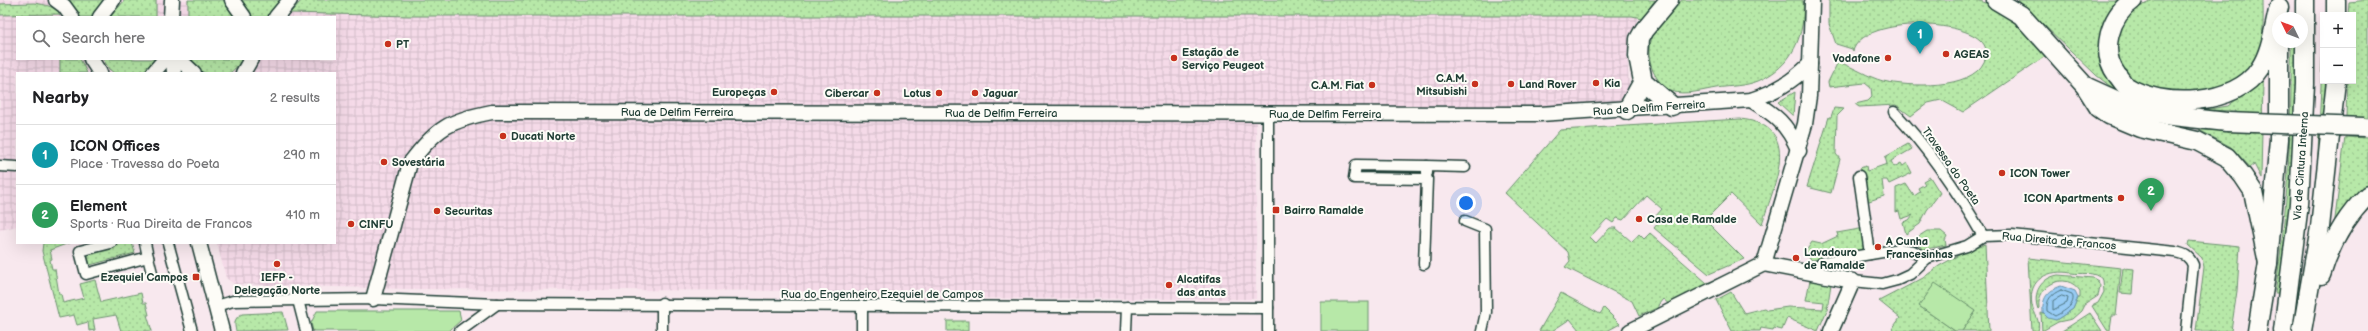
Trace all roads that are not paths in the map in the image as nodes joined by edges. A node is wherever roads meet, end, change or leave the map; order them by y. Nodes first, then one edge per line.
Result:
1 (56, 0) edge
2 (114, 0) edge
3 (172, 0) edge
4 (232, 0) edge
5 (290, 0) edge
6 (1669, 0) edge
7 (1996, 0) edge
8 (2133, 0) edge
9 (2305, 0) edge
10 (2336, 0) edge
11 (1812, 2) dead end
12 (2279, 8) edge
13 (2336, 12) edge
14 (71, 16) edge
15 (101, 16) edge
16 (171, 16) edge
17 (243, 16) edge
18 (277, 16) edge
19 (2279, 48) edge
20 (92, 60) edge
21 (164, 60) edge
22 (173, 60) edge
23 (180, 60) edge
24 (1810, 64) junction
25 (99, 72) edge
26 (154, 72) edge
27 (174, 72) edge
28 (193, 72) edge
29 (1643, 81) junction
30 (2336, 84) edge
31 (2085, 86) junction
32 (1751, 100) junction
33 (1672, 106) junction
34 (1627, 110) junction
35 (1894, 112) dead end
36 (1268, 114) junction
37 (2366, 127) edge
38 (1799, 150) junction
39 (0, 166) edge
40 (16, 166) edge
41 (1389, 166) junction
42 (1427, 166) junction
43 (1465, 167) dead end
44 (1859, 176) dead end
45 (1389, 179) junction
46 (1427, 179) junction
47 (2368, 195) edge
48 (1464, 221) dead end
49 (1983, 236) junction
50 (107, 244) edge
51 (145, 244) edge
52 (168, 244) edge
53 (199, 244) edge
54 (1870, 254) junction
55 (148, 257) junction
56 (1927, 258) junction
57 (2268, 263) junction
58 (1424, 264) dead end
59 (1764, 264) junction
60 (1813, 272) junction
61 (152, 273) dead end
62 (1853, 281) junction
63 (2309, 294) junction
64 (373, 299) junction
65 (298, 300) junction
66 (662, 303) junction
67 (497, 304) junction
68 (216, 306) junction
69 (862, 307) junction
70 (1127, 307) junction
71 (1268, 308) junction
72 (192, 331) edge
73 (222, 331) edge
74 (306, 331) edge
75 (460, 331) edge
76 (662, 331) edge
77 (862, 331) edge
78 (1126, 331) edge
79 (1268, 331) edge
80 (1482, 331) edge
81 (1630, 331) edge
82 (1831, 331) edge
83 (2186, 331) edge
84 (2258, 331) edge
85 (2283, 331) edge
86 (2302, 331) edge

1 - 14 street
2 - 15 street
3 - 16 street
4 - 17 street
5 - 18 street
6 - 29 highway
7 - 31 highway
8 - 12 highway
9 - 85 highway, Via de Cintura Interna
10 - 13 highway
11 - 24 street
19 - 57 highway
20 - 25 street
21 - 26 street
22 - 27 street
23 - 28 street
24 - 32 street, Rua de Delfim Ferreira
24 - 38 street
29 - 33 highway
29 - 34 highway
30 - 63 highway
31 - 37 highway, bridge
31 - 57 highway
32 - 33 street, Rua de Delfim Ferreira
32 - 38 street
33 - 34 street, Rua de Delfim Ferreira
34 - 36 street, Rua de Delfim Ferreira
35 - 49 street, Travessa do Poeta
36 - 64 street, Rua de Delfim Ferreira
36 - 71 street
38 - 59 street
39 - 40 street
41 - 42 street
41 - 45 street
41 - 45 street
42 - 43 street
42 - 46 street
44 - 54 street
45 - 46 street
46 - 58 street
47 - 63 highway
48 - 80 street
49 - 56 street, Rua Direita de Francos
49 - 83 street, Rua Direita de Francos
50 - 55 street
51 - 55 street
52 - 72 street
53 - 68 street
54 - 56 street
54 - 60 street
55 - 61 street
56 - 62 street, Rua Direita de Francos
57 - 84 highway
59 - 60 street, Rua Direita de Francos
59 - 81 street
60 - 62 street, Rua Direita de Francos
62 - 82 street
63 - 86 highway
64 - 65 street, Rua do Engenheiro Ezequiel de Campos
64 - 67 street, Rua do Engenheiro Ezequiel de Campos
65 - 68 street, Rua do Engenheiro Ezequiel de Campos
65 - 74 street
66 - 67 street, Rua do Engenheiro Ezequiel de Campos
66 - 69 street, Rua do Engenheiro Ezequiel de Campos
66 - 76 street
67 - 75 street
68 - 73 street
69 - 70 street, Rua do Engenheiro Ezequiel de Campos
69 - 77 street
70 - 71 street, Rua do Engenheiro Ezequiel de Campos
70 - 78 street
71 - 79 street

